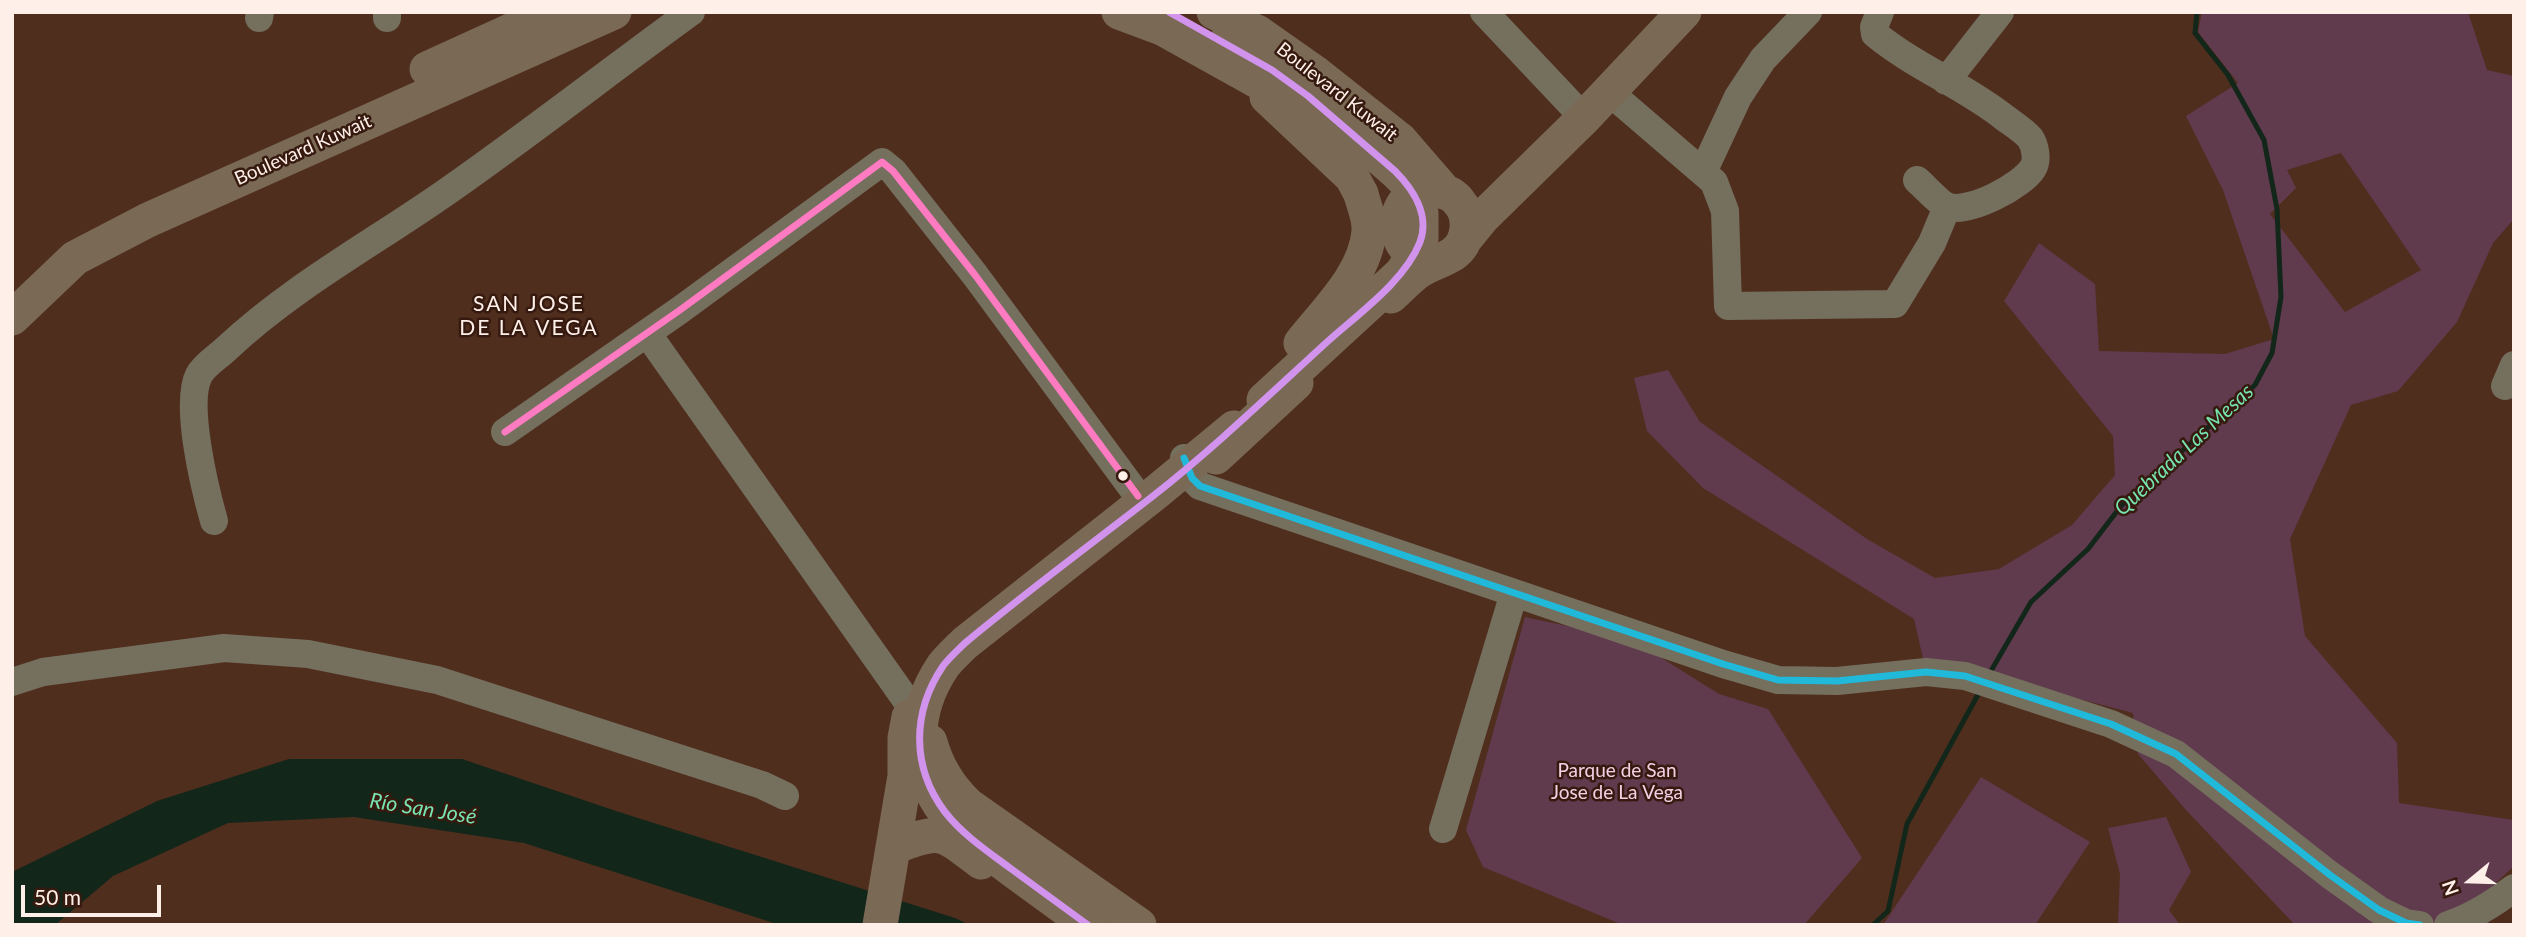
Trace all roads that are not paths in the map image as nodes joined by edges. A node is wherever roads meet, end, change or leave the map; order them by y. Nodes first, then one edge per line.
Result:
1 (552, 12) edge
2 (614, 12) edge
3 (691, 12) edge
4 (1119, 12) edge
5 (1169, 12) edge
6 (1485, 12) edge
7 (1684, 12) edge
8 (1808, 12) edge
9 (1880, 12) edge
10 (2000, 12) edge
11 (1225, 41) edge
12 (1947, 81) junction
13 (1608, 91) junction
14 (1584, 118) junction
15 (1703, 172) junction
16 (1917, 180) dead end
17 (1447, 193) junction
18 (1504, 197) junction
19 (1947, 207) junction
20 (1398, 225) junction
21 (1465, 239) junction
22 (1436, 261) junction
23 (12, 284) edge
24 (12, 318) edge
25 (647, 332) junction
26 (1234, 428) junction
27 (505, 432) dead end
28 (1188, 468) junction
29 (1138, 496) junction
30 (214, 521) dead end
31 (1514, 593) junction
32 (12, 682) edge
33 (917, 726) junction
34 (785, 796) dead end
35 (1444, 830) dead end
36 (893, 856) junction
37 (2514, 888) edge
38 (880, 925) edge
39 (1069, 925) edge
40 (1088, 925) edge
41 (1139, 925) edge
42 (2420, 925) edge
43 (2448, 925) edge

1 - 23 main road, Boulevard Kuwait
2 - 24 main road, Boulevard Kuwait
3 - 30 street
4 - 11 main road, Boulevard Kuwait
5 - 11 main road
6 - 14 street
7 - 13 main road
8 - 15 street
9 - 12 street
10 - 12 street
11 - 17 main road, Boulevard Kuwait
11 - 20 main road, Boulevard Kuwait
11 - 26 main road, bridge
11 - 26 main road, bridge
12 - 19 street
13 - 14 main road
13 - 15 street
14 - 18 main road
15 - 19 street
16 - 19 street
17 - 18 main road
17 - 20 main road
17 - 21 main road
18 - 21 main road
20 - 22 main road
20 - 28 main road
21 - 22 main road
22 - 28 main road
25 - 27 street
25 - 29 street
25 - 33 street
26 - 40 main road, bridge
28 - 29 main road
28 - 31 street
28 - 33 main road
29 - 33 main road
31 - 35 street
31 - 42 street
32 - 34 street
33 - 36 main road
33 - 41 main road
36 - 38 main road
36 - 39 main road
37 - 43 street

